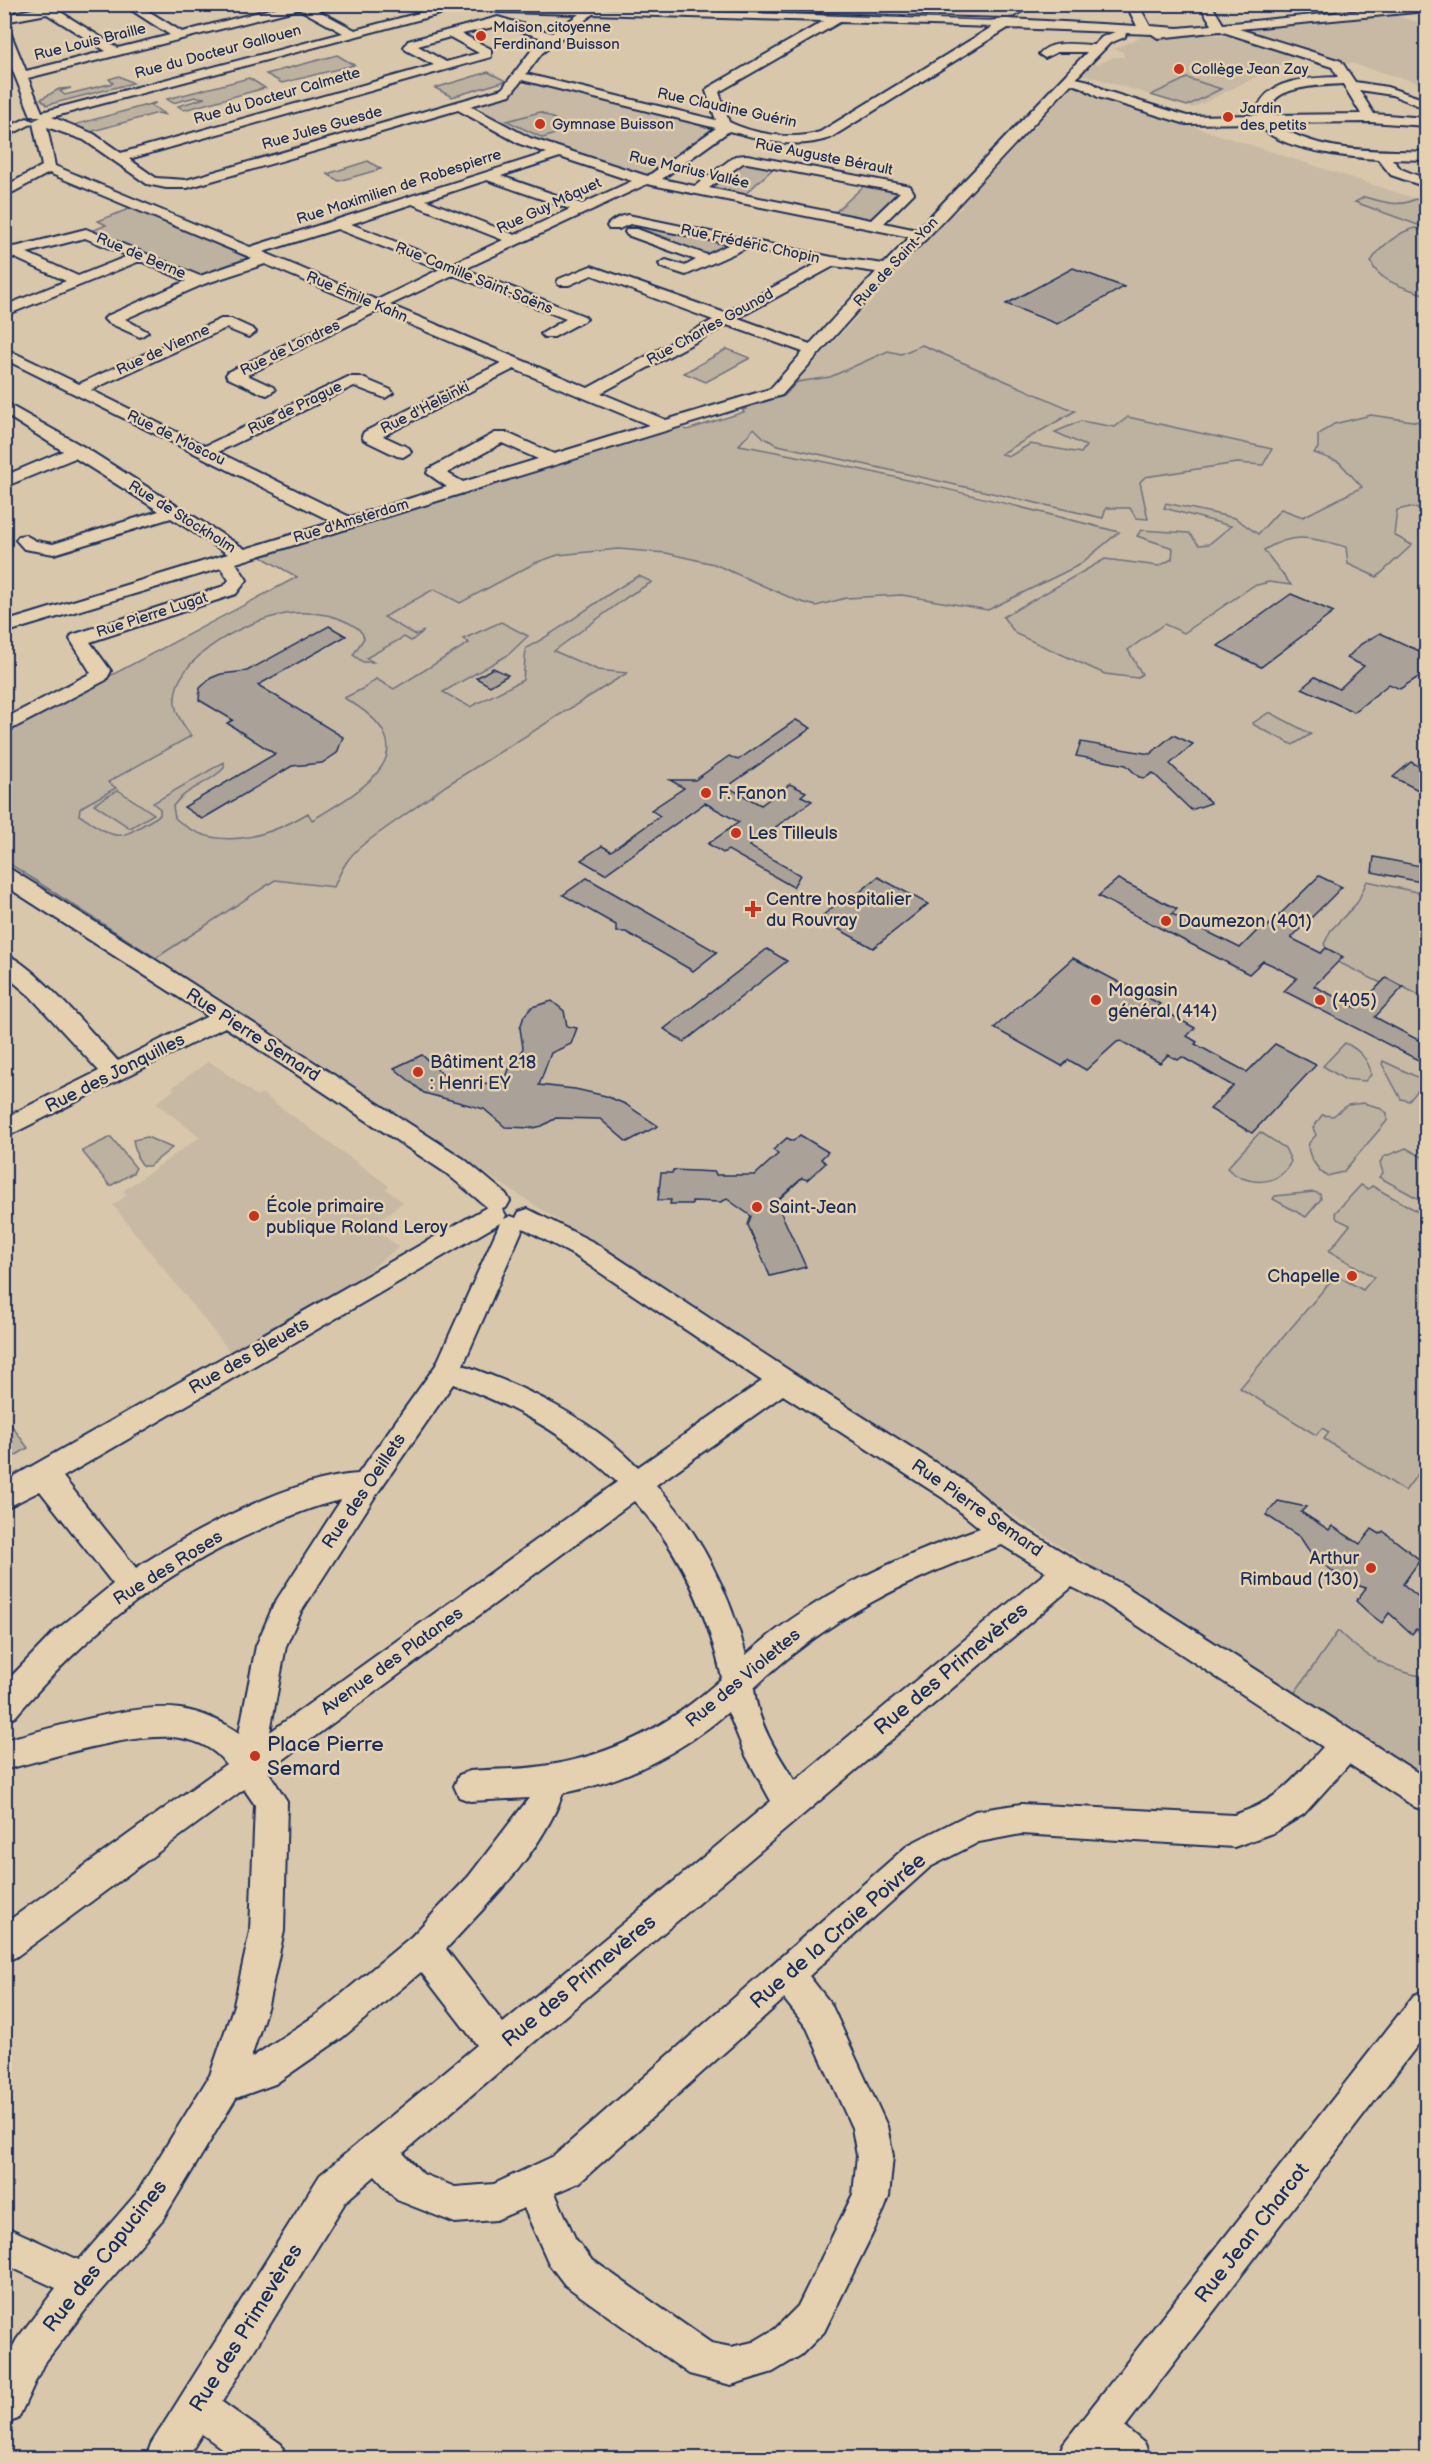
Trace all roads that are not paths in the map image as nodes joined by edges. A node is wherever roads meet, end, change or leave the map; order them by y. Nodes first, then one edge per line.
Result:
1 (73, 4) edge
2 (128, 4) edge
3 (468, 4) edge
4 (479, 4) edge
5 (1132, 4) edge
6 (1205, 4) edge
7 (301, 5) edge
8 (636, 7) edge
9 (732, 7) edge
10 (1426, 7) edge
11 (586, 8) edge
12 (1363, 8) edge
13 (49, 9) junction
14 (224, 9) dead end
15 (842, 12) edge
16 (923, 14) edge
17 (4, 19) edge
18 (244, 20) junction
19 (396, 23) junction
20 (1006, 23) junction
21 (1219, 27) junction
22 (4, 32) edge
23 (1143, 32) junction
24 (451, 33) junction
25 (353, 34) junction
26 (1110, 35) junction
27 (180, 36) junction
28 (554, 38) junction
29 (428, 40) junction
30 (116, 52) junction
31 (1046, 54) dead end
32 (445, 66) junction
33 (21, 76) junction
34 (519, 76) junction
35 (1068, 80) junction
36 (1349, 83) junction
37 (1422, 103) dead end
38 (460, 106) junction
39 (9, 116) dead end
40 (37, 118) junction
41 (1370, 118) junction
42 (1268, 121) junction
43 (1426, 122) edge
44 (724, 125) junction
45 (4, 134) edge
46 (559, 153) junction
47 (1426, 156) edge
48 (1383, 157) junction
49 (118, 158) junction
50 (781, 165) junction
51 (48, 168) junction
52 (488, 176) junction
53 (647, 181) junction
54 (865, 181) junction
55 (1426, 183) edge
56 (697, 191) junction
57 (4, 194) edge
58 (743, 199) junction
59 (413, 200) junction
60 (580, 210) junction
61 (828, 216) junction
62 (605, 222) junction
63 (339, 224) junction
64 (874, 225) junction
65 (922, 235) junction
66 (516, 240) junction
67 (746, 242) junction
68 (9, 250) edge
69 (249, 252) junction
70 (140, 255) junction
71 (266, 259) junction
72 (708, 260) junction
73 (832, 261) junction
74 (666, 264) dead end
75 (453, 269) junction
76 (887, 269) junction
77 (77, 281) junction
78 (199, 281) junction
79 (564, 282) dead end
80 (377, 306) junction
81 (5, 311) edge
82 (724, 319) junction
83 (140, 332) dead end
84 (248, 332) dead end
85 (549, 334) dead end
86 (814, 351) junction
87 (4, 353) edge
88 (513, 363) junction
89 (78, 390) junction
90 (267, 390) dead end
91 (385, 393) dead end
92 (588, 394) junction
93 (4, 407) edge
94 (665, 426) junction
95 (78, 451) junction
96 (205, 452) junction
97 (403, 452) dead end
98 (553, 460) junction
99 (4, 482) edge
100 (461, 488) junction
101 (174, 512) junction
102 (347, 522) junction
103 (25, 540) dead end
104 (232, 557) junction
105 (4, 628) edge
106 (4, 727) edge
107 (4, 875) edge
108 (4, 961) edge
109 (225, 1017) junction
110 (115, 1073) junction
111 (4, 1129) edge
112 (507, 1215) junction
113 (447, 1371) junction
114 (783, 1381) junction
115 (44, 1475) junction
116 (636, 1484) junction
117 (366, 1486) junction
118 (4, 1497) edge
119 (1005, 1533) junction
120 (1069, 1571) junction
121 (133, 1587) junction
122 (738, 1683) junction
123 (4, 1707) edge
124 (1346, 1744) junction
125 (4, 1755) edge
126 (248, 1766) junction
127 (552, 1780) junction
128 (470, 1786) dead end
129 (1426, 1796) edge
130 (790, 1803) junction
131 (4, 1945) edge
132 (424, 1948) junction
133 (787, 1975) junction
134 (1426, 2007) edge
135 (500, 2048) junction
136 (225, 2084) junction
137 (377, 2151) junction
138 (532, 2186) junction
139 (4, 2244) edge
140 (84, 2282) junction
141 (4, 2405) edge
142 (197, 2407) junction
143 (1088, 2444) edge
144 (165, 2458) edge
145 (267, 2458) edge
146 (1131, 2458) edge

1 - 13 street
2 - 27 street
3 - 19 street, Rue du Docteur Gallouen
4 - 11 street
5 - 23 street
6 - 21 street
7 - 18 street, Rue Louis Braille
7 - 25 street
8 - 9 street
8 - 11 street
8 - 15 street
9 - 15 street
10 - 12 street
11 - 28 street, Rue Jules Guesde
12 - 21 street
13 - 17 street
13 - 30 street
14 - 18 street
15 - 16 street
15 - 44 street
16 - 20 street
18 - 27 street, Rue Louis Braille
19 - 25 street, Rue du Docteur Gallouen
19 - 29 street
20 - 26 street
20 - 44 street, Rue Claudine Guérin
21 - 23 street
21 - 36 street
22 - 33 street
23 - 26 street
24 - 28 street
24 - 29 street
24 - 32 street, Rue du Docteur Calmette
25 - 40 street, Rue du Docteur Gallouen
26 - 31 street
26 - 35 street, Rue de Saint-Yon
27 - 30 street, Rue Louis Braille
28 - 34 street, Rue Jules Guesde
29 - 32 street
30 - 33 street, Rue Louis Braille
32 - 49 street, Rue du Docteur Calmette
33 - 40 street
34 - 38 street, Rue Jules Guesde
34 - 44 street, Rue Claudine Guérin
35 - 42 street
35 - 65 street, Rue de Saint-Yon
36 - 37 street
36 - 41 street
36 - 42 street
38 - 46 street, Rue Marius Vallée
38 - 49 street, Rue Jules Guesde
39 - 40 street
40 - 45 street
40 - 49 street, Rue Jules Guesde
40 - 51 street
41 - 42 street
41 - 43 street
42 - 48 street
44 - 53 street, Rue Guy Môquet
46 - 52 street, Rue Maximilien de Robespierre
46 - 53 street, Rue Marius Vallée
47 - 48 street
48 - 55 street
50 - 54 street, Rue Auguste Bérault
50 - 56 street, Rue Auguste Bérault
50 - 58 street
51 - 57 street
51 - 69 street, Rue Émile Kahn
52 - 59 street, Rue Maximilien de Robespierre
52 - 60 street
53 - 56 street, Rue Marius Vallée
53 - 60 street, Rue Guy Môquet
54 - 61 street
54 - 64 street, Rue Auguste Bérault
56 - 58 street, Rue Marius Vallée
58 - 61 street, Rue Marius Vallée
59 - 63 street, Rue Maximilien de Robespierre
59 - 66 street
60 - 62 street
60 - 66 street, Rue Guy Môquet
61 - 64 street, Rue Marius Vallée
62 - 67 street, Rue Frédéric Chopin
62 - 72 street
63 - 69 street, Rue Maximilien de Robespierre
63 - 75 street, Rue Camille Saint-Saëns
64 - 65 street, Rue Marius Vallée
65 - 76 street, Rue de Saint-Yon
66 - 75 street, Rue Guy Môquet
67 - 72 street
67 - 73 street, Rue Frédéric Chopin
68 - 70 street, Rue de Berne
68 - 77 street
69 - 71 street, Rue Émile Kahn
70 - 77 street
70 - 78 street, Rue de Berne
71 - 78 street
71 - 80 street, Rue Émile Kahn
72 - 74 street
73 - 76 street, Rue Frédéric Chopin
73 - 82 street, Rue Charles Gounod
75 - 80 street, Rue Guy Môquet
75 - 85 street, Rue Camille Saint-Saëns
76 - 86 street, Rue de Saint-Yon
77 - 81 street
78 - 83 street
79 - 82 street
80 - 88 street, Rue Émile Kahn
80 - 90 street, Rue de Londres
82 - 86 street
82 - 92 street, Rue Charles Gounod
84 - 89 street, Rue de Vienne
86 - 94 street, Rue de Saint-Yon
87 - 89 street, Rue de Moscou
88 - 92 street, Rue Émile Kahn
88 - 97 street, Rue d'Helsinki
89 - 96 street, Rue de Moscou
91 - 96 street, Rue de Prague
92 - 94 street, Rue Émile Kahn
93 - 95 street, Rue de Stockholm
94 - 98 street, Rue d'Amsterdam
95 - 99 street
95 - 101 street, Rue de Stockholm
96 - 102 street, Rue de Moscou
98 - 100 street, Rue d'Amsterdam
98 - 100 street
100 - 102 street, Rue d'Amsterdam
101 - 103 street
101 - 104 street, Rue de Stockholm
102 - 104 street, Rue d'Amsterdam
104 - 105 street, Rue de Stockholm
104 - 106 street, Rue Pierre Lugat
107 - 109 street, Rue Pierre Semard
108 - 110 street
109 - 110 street, Rue des Jonquilles
109 - 112 street, Rue Pierre Semard
110 - 111 street, Rue des Jonquilles
112 - 113 street, Rue des Oeillets
112 - 114 street, Rue Pierre Semard
112 - 115 street, Rue des Bleuets
113 - 116 street
113 - 117 street, Rue des Oeillets
114 - 116 street, Avenue des Platanes
114 - 119 street, Rue Pierre Semard
115 - 118 street, Rue des Bleuets
115 - 121 street
116 - 122 street
116 - 126 street, Avenue des Platanes
117 - 121 street, Rue des Roses
117 - 126 street, Rue des Oeillets
119 - 120 street, Rue Pierre Semard
119 - 122 street, Rue des Violettes
120 - 124 street, Rue Pierre Semard
120 - 130 street, Rue des Primevères
121 - 123 street, Rue des Roses
122 - 127 street, Rue des Violettes
122 - 130 street
124 - 129 street, Rue Pierre Semard
124 - 133 street, Rue de la Craie Poivrée
125 - 126 street, Rue des Capucines
126 - 131 street, Avenue des Platanes
126 - 136 street, Rue des Capucines
127 - 128 street, Rue des Violettes
127 - 132 street
130 - 135 street, Rue des Primevères
132 - 135 street
132 - 136 street
133 - 138 street, Rue de la Craie Poivrée
133 - 138 street
134 - 143 street, Rue Jean Charcot
135 - 137 street, Rue des Primevères
136 - 140 street, Rue des Capucines
137 - 138 street, Rue de la Craie Poivrée
137 - 142 street, Rue des Primevères
139 - 140 street
140 - 141 street, Rue des Capucines
142 - 144 street, Rue des Primevères
142 - 145 street
143 - 146 street

